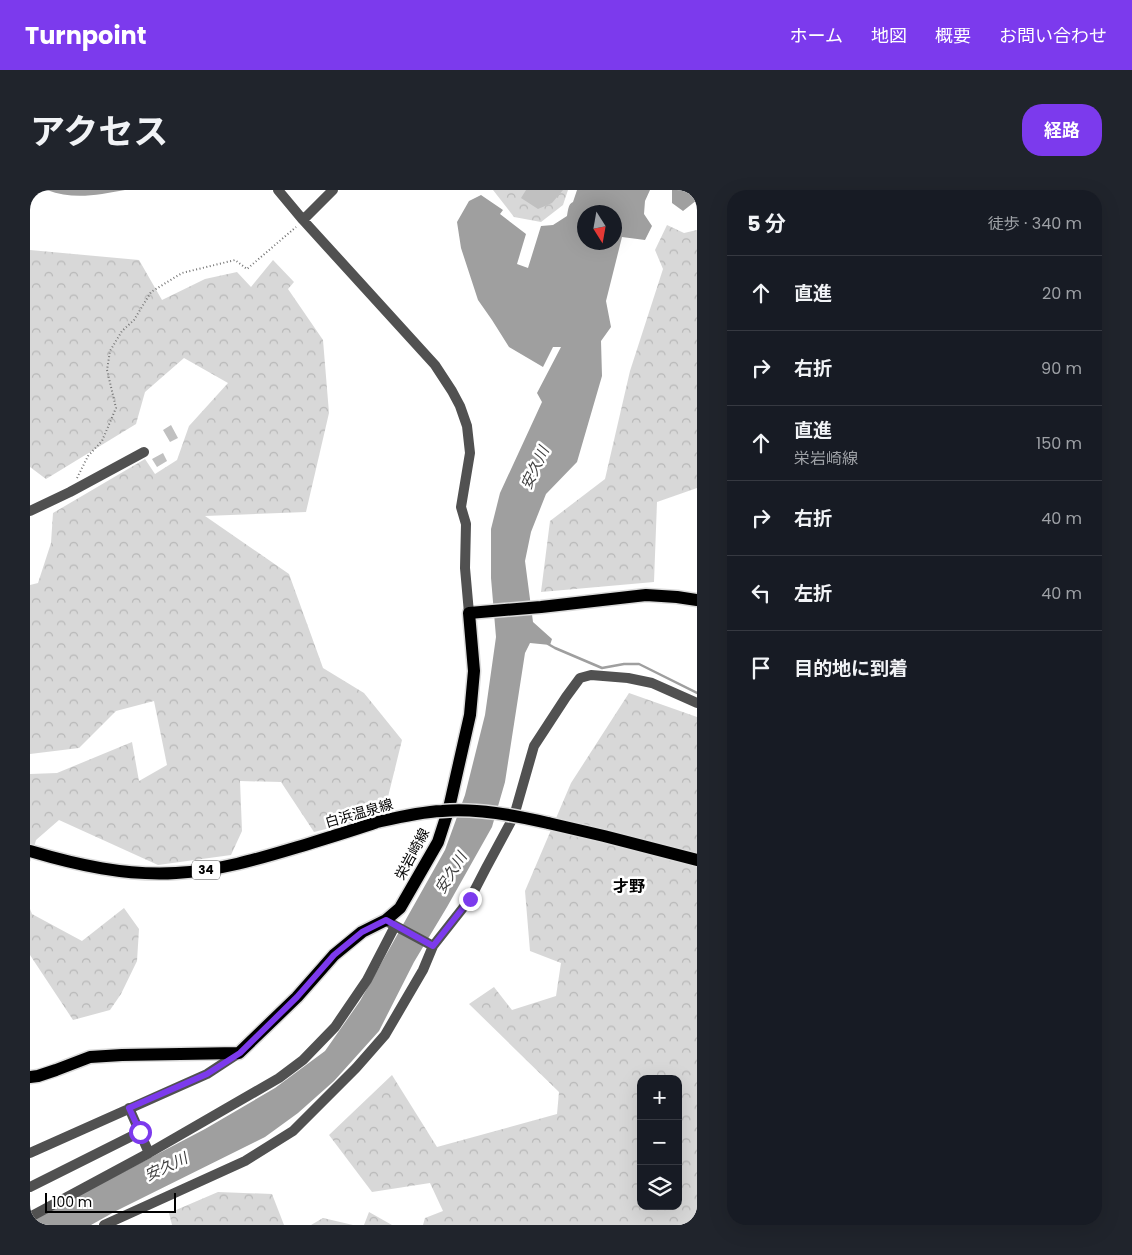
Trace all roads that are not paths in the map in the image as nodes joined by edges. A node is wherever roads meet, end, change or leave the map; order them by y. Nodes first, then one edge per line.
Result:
1 (278, 190) edge
2 (333, 190) edge
3 (304, 220) junction
4 (144, 452) dead end
5 (30, 511) edge
6 (697, 600) edge
7 (469, 613) junction
8 (697, 703) edge
9 (604, 836) junction
10 (30, 851) edge
11 (697, 852) edge
12 (697, 861) edge
13 (391, 923) junction
14 (431, 945) junction
15 (240, 1053) junction
16 (30, 1077) edge
17 (129, 1108) junction
18 (140, 1132) junction
19 (30, 1152) edge
20 (149, 1153) junction
21 (30, 1187) edge
22 (30, 1217) edge
23 (104, 1225) edge

1 - 3 street
2 - 3 street
3 - 7 street
4 - 5 street
6 - 7 main road
7 - 13 main road, 栄岩崎線
8 - 14 street
9 - 10 main road, 白浜温泉線 / 34, bridge
9 - 11 main road
9 - 12 main road, 白浜温泉線 / 34
13 - 14 street
13 - 15 main road, 栄岩崎線
13 - 20 street
14 - 23 street
15 - 16 main road
15 - 17 street
17 - 18 street
17 - 19 street
18 - 20 street
18 - 21 street
20 - 22 street

